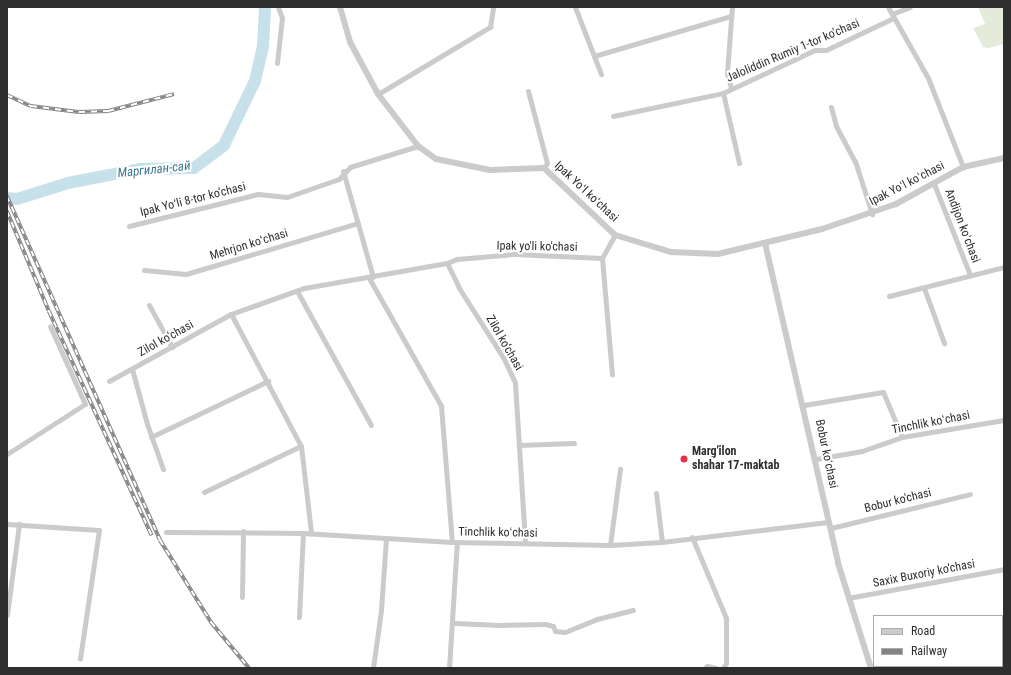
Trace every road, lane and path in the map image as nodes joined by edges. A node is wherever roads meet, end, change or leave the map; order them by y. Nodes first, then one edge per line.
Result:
1 (278, 7) edge
2 (340, 7) edge
3 (493, 7) edge
4 (575, 7) edge
5 (732, 7) edge
6 (888, 7) edge
7 (910, 7) edge
8 (731, 16) junction
9 (892, 16) junction
10 (594, 56) junction
11 (277, 63) dead end
12 (601, 74) dead end
13 (731, 88) junction
14 (528, 91) dead end
15 (723, 93) junction
16 (378, 94) junction
17 (831, 107) dead end
18 (613, 116) dead end
19 (418, 146) junction
20 (1004, 158) edge
21 (739, 163) dead end
22 (963, 167) junction
23 (544, 168) junction
24 (344, 171) junction
25 (934, 184) junction
26 (872, 214) junction
27 (358, 223) junction
28 (129, 226) dead end
29 (615, 235) junction
30 (765, 243) junction
31 (602, 258) junction
32 (447, 263) junction
33 (1004, 267) edge
34 (144, 270) dead end
35 (970, 275) junction
36 (371, 277) junction
37 (924, 288) junction
38 (296, 291) junction
39 (889, 296) dead end
40 (149, 305) dead end
41 (231, 314) junction
42 (50, 326) dead end
43 (944, 343) dead end
44 (172, 347) junction
45 (132, 369) junction
46 (612, 375) dead end
47 (109, 381) dead end
48 (268, 381) junction
49 (804, 405) junction
50 (1004, 420) edge
51 (371, 425) dead end
52 (151, 437) junction
53 (902, 437) junction
54 (574, 443) dead end
55 (519, 445) junction
56 (302, 446) junction
57 (7, 454) edge
58 (816, 459) junction
59 (163, 469) dead end
60 (620, 469) dead end
61 (204, 492) dead end
62 (656, 493) dead end
63 (970, 494) dead end
64 (7, 524) edge
65 (19, 524) junction
66 (830, 525) junction
67 (243, 531) junction
68 (166, 532) dead end
69 (304, 533) junction
70 (311, 533) junction
71 (692, 537) junction
72 (386, 538) junction
73 (455, 542) junction
74 (662, 542) junction
75 (525, 543) junction
76 (610, 545) junction
77 (1004, 569) edge
78 (242, 597) dead end
79 (848, 598) junction
80 (633, 610) dead end
81 (7, 615) edge
82 (299, 617) dead end
83 (454, 623) junction
84 (80, 659) dead end
85 (373, 668) edge
86 (449, 668) edge
87 (705, 668) edge
88 (716, 668) edge
89 (723, 668) edge
90 (871, 668) edge

1 - 11 street
2 - 16 street, Ipak Yoʻl koʻchasi
3 - 16 street
4 - 10 street
5 - 8 street
6 - 9 street
7 - 9 street, Jaloliddin Rumiy 1-tor koʼchasi
8 - 10 street
8 - 13 street
9 - 13 street, Jaloliddin Rumiy 1-tor koʼchasi
9 - 22 street
10 - 12 street
13 - 15 street, Jaloliddin Rumiy 1-tor koʼchasi
14 - 23 street
15 - 18 street, Jaloliddin Rumiy 1-tor koʼchasi
15 - 21 street, Jaloliddin Rumiy 1-tor koʼchasi
16 - 19 street, Ipak Yoʻl koʻchasi
17 - 26 street
19 - 23 street, Ipak Yoʻl koʻchasi
19 - 24 street, Ipak Yoʻli 8-tor koʼchasi
20 - 22 street, Ipak Yoʻl koʻchasi
22 - 25 street, Ipak Yoʻl koʻchasi
23 - 29 street, Ipak Yoʻl koʻchasi
24 - 27 street
24 - 28 street, Ipak Yoʻli 8-tor koʼchasi
25 - 26 street, Ipak Yoʻl koʻchasi
25 - 35 street, Andijon koʻchasi
26 - 30 street, Ipak Yoʻl koʻchasi
27 - 34 street, Mehrjon koʻchasi
27 - 36 street
29 - 30 street, Ipak Yoʻl koʻchasi
29 - 31 street
30 - 49 street, Bobur koʻchasi
31 - 32 street, Ipak yo'li ko'chasi
31 - 46 street
32 - 36 street, Zilol ko‘chasi
32 - 55 street, Zilol ko‘chasi
33 - 35 street, Andijon koʻchasi
35 - 37 street, Andijon koʻchasi
36 - 38 street, Zilol ko‘chasi
36 - 73 street
37 - 39 street, Andijon koʻchasi
37 - 43 street
38 - 41 street, Zilol ko‘chasi
38 - 51 street
40 - 44 street
41 - 44 street, Zilol ko‘chasi
41 - 48 street
42 - 57 street
44 - 45 street, Zilol ko‘chasi
45 - 47 street, Zilol ko‘chasi
45 - 52 street
48 - 52 street
48 - 56 street
49 - 53 street
49 - 58 street, Bobur koʻchasi
50 - 53 street, Tinchlik koʻchasi
52 - 59 street
53 - 58 street, Tinchlik koʻchasi
54 - 55 street
55 - 75 street, Zilol ko‘chasi
56 - 61 street
56 - 70 street
58 - 66 street, Bobur koʻchasi
60 - 76 street
62 - 74 street
63 - 66 street, Bobur ko'chasi
64 - 65 street
65 - 81 street
65 - 84 street
66 - 71 street, Tinchlik koʻchasi
66 - 79 street, Bobur koʻchasi
67 - 68 street, Tinchlik koʻchasi
67 - 69 street, Tinchlik koʻchasi
67 - 78 street
69 - 70 street, Tinchlik koʻchasi
69 - 82 street
70 - 72 street, Tinchlik koʻchasi
71 - 74 street, Tinchlik koʻchasi
71 - 89 street
72 - 73 street, Tinchlik koʻchasi
72 - 85 street
73 - 75 street, Tinchlik koʻchasi
73 - 83 street
74 - 76 street, Tinchlik koʻchasi
75 - 76 street, Tinchlik koʻchasi
77 - 79 street, Saxix Buxoriy ko‘chasi
79 - 90 street, Bobur koʻchasi
80 - 83 street
83 - 86 street
87 - 88 street

